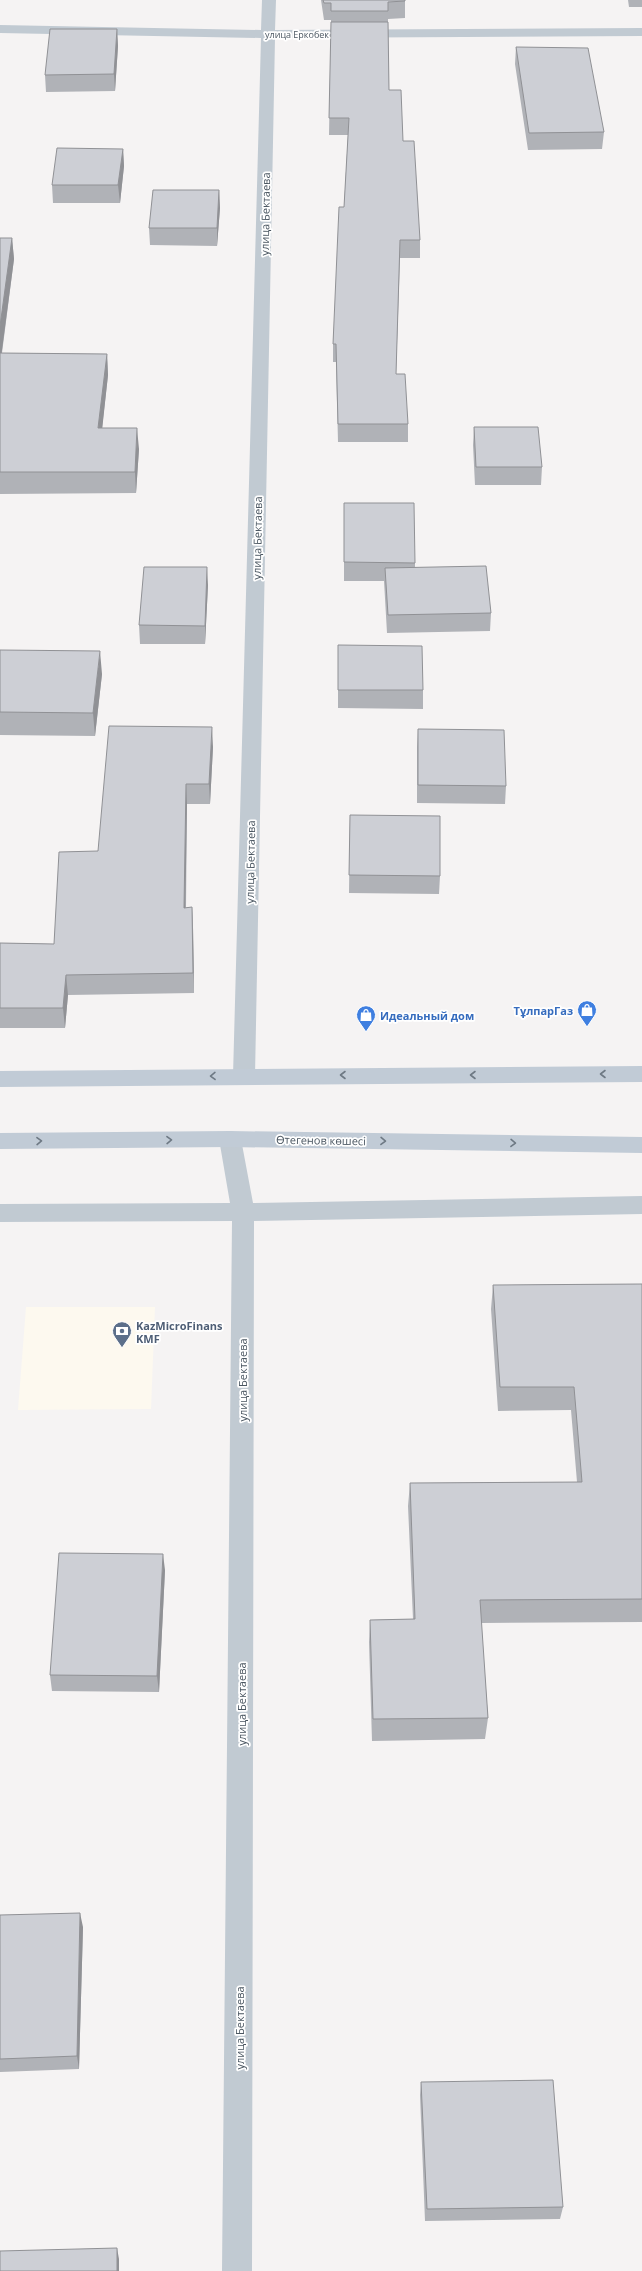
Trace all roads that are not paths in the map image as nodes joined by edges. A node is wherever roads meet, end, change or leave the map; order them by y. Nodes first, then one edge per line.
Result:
1 (269, 0) edge
2 (0, 29) edge
3 (642, 32) edge
4 (270, 34) junction
5 (642, 1074) edge
6 (244, 1076) junction
7 (0, 1079) edge
8 (230, 1139) junction
9 (0, 1141) edge
10 (642, 1145) edge
11 (642, 1205) edge
12 (243, 1212) junction
13 (0, 1213) edge
14 (237, 2271) edge

1 - 4 street, улица Бектаева
2 - 4 street, улица Еркобек
3 - 4 street, улица Еркобек
4 - 6 street, улица Бектаева
5 -> 6 main road
6 -> 7 main road
9 -> 8 main road, Өтегенов көшесі
8 -> 10 main road, Өтегенов көшесі
8 - 12 street, улица Бектаева
11 - 12 street
12 - 13 street
12 - 14 street, улица Бектаева

